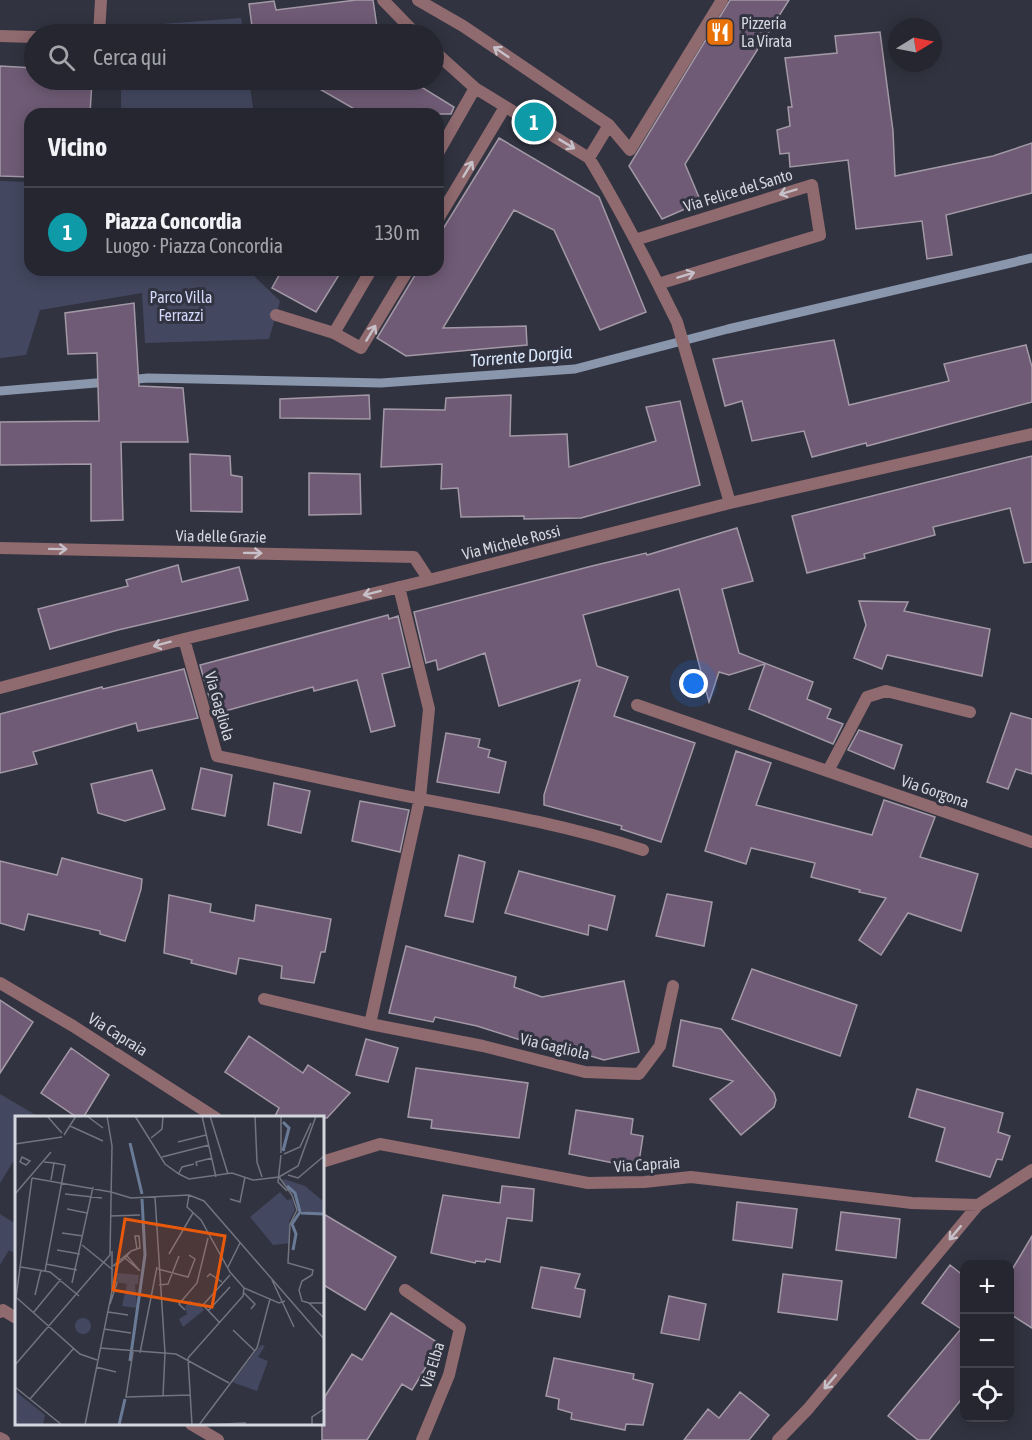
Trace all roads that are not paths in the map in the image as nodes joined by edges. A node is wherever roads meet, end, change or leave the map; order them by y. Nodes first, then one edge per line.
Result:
1 (101, 0) edge
2 (383, 0) edge
3 (418, 0) edge
4 (722, 0) edge
5 (100, 24) edge
6 (406, 24) edge
7 (0, 36) edge
8 (24, 37) edge
9 (444, 60) edge
10 (475, 88) junction
11 (505, 107) junction
12 (609, 125) junction
13 (444, 142) edge
14 (589, 158) junction
15 (444, 209) edge
16 (635, 240) junction
17 (367, 276) edge
18 (404, 276) edge
19 (658, 284) junction
20 (276, 315) dead end
21 (334, 333) junction
22 (1032, 434) edge
23 (730, 503) junction
24 (0, 548) edge
25 (429, 579) junction
26 (399, 587) junction
27 (184, 639) junction
28 (0, 688) edge
29 (637, 705) dead end
30 (970, 712) dead end
31 (828, 771) junction
32 (420, 798) junction
33 (1032, 842) edge
34 (643, 849) dead end
35 (0, 982) edge
36 (673, 986) dead end
37 (264, 999) dead end
38 (370, 1024) junction
39 (213, 1116) edge
40 (324, 1161) edge
41 (1032, 1170) edge
42 (978, 1205) junction
43 (405, 1290) dead end
44 (0, 1312) edge
45 (15, 1317) edge
46 (193, 1425) edge
47 (218, 1440) edge
48 (422, 1440) edge
49 (778, 1440) edge

1 - 5 street
2 - 6 street
12 -> 3 street
4 - 12 street
7 - 8 street
9 - 10 street
10 - 11 street
10 - 13 street
11 -> 14 street
15 -> 11 street
12 - 14 street
14 - 16 street
16 - 19 street
19 -> 16 street, Via Felice del Santo
17 - 21 street
21 -> 18 street
19 - 23 street
20 - 21 street
22 - 23 street, Via Michele Rossi
23 - 25 street, Via Michele Rossi
24 -> 25 street, Via delle Grazie
25 - 26 street, Via Michele Rossi
26 -> 27 street, Via Michele Rossi
26 - 32 street
27 -> 28 street, Via Michele Rossi
27 - 32 street, Via Gagliola
29 - 31 street, Via Gorgona
30 - 31 street
31 - 33 street, Via Gorgona
32 - 34 street, Via Gagliola
32 - 38 street
35 - 39 street, Via Capraia
36 - 38 street, Via Gagliola
37 - 38 street, Via Gagliola
40 - 42 street, Via Capraia
41 - 42 street
42 -> 49 street
43 - 48 street, Via Elba
44 - 45 street
46 - 47 street

